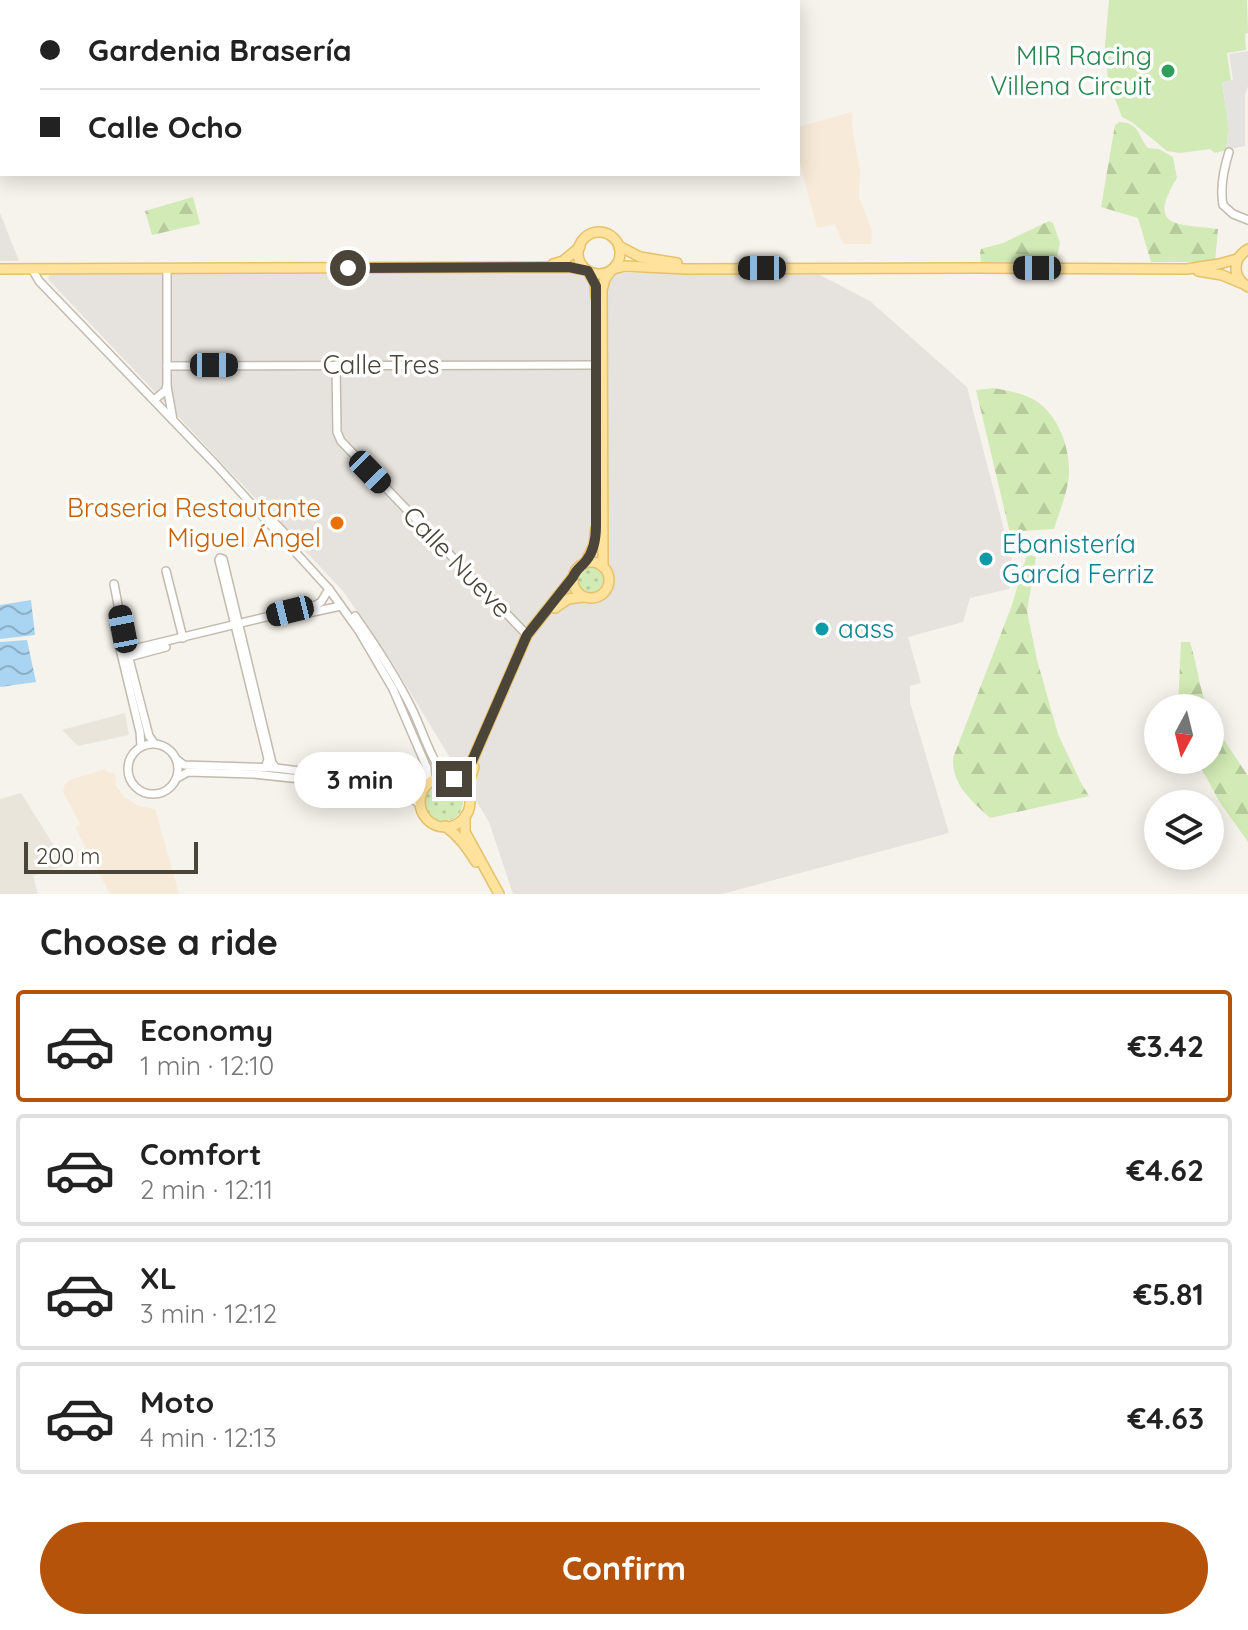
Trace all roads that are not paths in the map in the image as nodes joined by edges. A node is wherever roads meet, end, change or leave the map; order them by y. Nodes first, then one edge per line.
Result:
1 (1229, 152) dead end
2 (1248, 220) edge
3 (619, 246) junction
4 (580, 247) junction
5 (1248, 249) edge
6 (1237, 259) junction
7 (167, 268) junction
8 (508, 268) junction
9 (708, 268) junction
10 (0, 269) edge
11 (32, 269) junction
12 (1187, 269) junction
13 (587, 270) junction
14 (612, 270) junction
15 (1244, 285) edge
16 (336, 365) junction
17 (596, 365) junction
18 (167, 366) junction
19 (167, 386) junction
20 (154, 400) junction
21 (174, 422) junction
22 (235, 485) junction
23 (585, 563) junction
24 (603, 567) junction
25 (166, 571) dead end
26 (573, 577) junction
27 (114, 584) dead end
28 (329, 589) junction
29 (583, 597) junction
30 (341, 606) junction
31 (114, 624) dead end
32 (237, 627) junction
33 (527, 635) junction
34 (183, 638) junction
35 (126, 653) junction
36 (154, 743) junction
37 (141, 746) junction
38 (176, 759) junction
39 (265, 768) junction
40 (276, 768) junction
41 (177, 778) junction
42 (450, 778) junction
43 (426, 786) junction
44 (466, 790) junction
45 (420, 804) junction
46 (465, 816) junction
47 (445, 826) junction
48 (497, 894) edge

1 - 2 street
3 - 4 main road
3 - 9 main road
3 - 14 main road
4 - 8 main road
4 - 13 main road
5 - 6 main road
6 - 12 main road
6 - 15 main road
7 - 8 main road
7 - 11 main road
7 - 18 street
8 - 13 main road
9 - 12 main road
9 - 14 main road
10 - 11 main road
11 - 20 street
12 - 15 main road
13 - 14 main road
13 - 17 main road
14 - 24 main road
16 - 17 street, Calle Tres
16 - 18 street, Calle Tres
16 - 33 street, Calle Nueve
17 - 23 main road
18 - 19 street
19 - 20 street
19 - 21 street
20 - 21 street
21 - 22 street
22 - 28 street
22 - 42 street
23 - 24 main road
23 - 26 main road
24 - 29 main road
25 - 34 street
26 - 29 main road
26 - 33 main road
27 - 35 street
28 - 30 street
28 - 32 street
29 - 44 main road
30 - 32 street
30 - 43 street
31 - 35 street
32 - 32 street
32 - 34 street
32 - 35 street
32 - 39 street
32 - 40 street
33 - 42 main road
34 - 35 street
35 - 36 street
35 - 37 street
36 - 37 street
36 - 38 street
37 - 41 street
38 - 39 street
38 - 41 street
39 - 40 street
40 - 43 street
41 - 45 street
42 - 43 main road
42 - 44 main road
43 - 45 main road
44 - 46 main road
45 - 47 main road
46 - 47 main road
46 - 48 main road
47 - 48 main road

